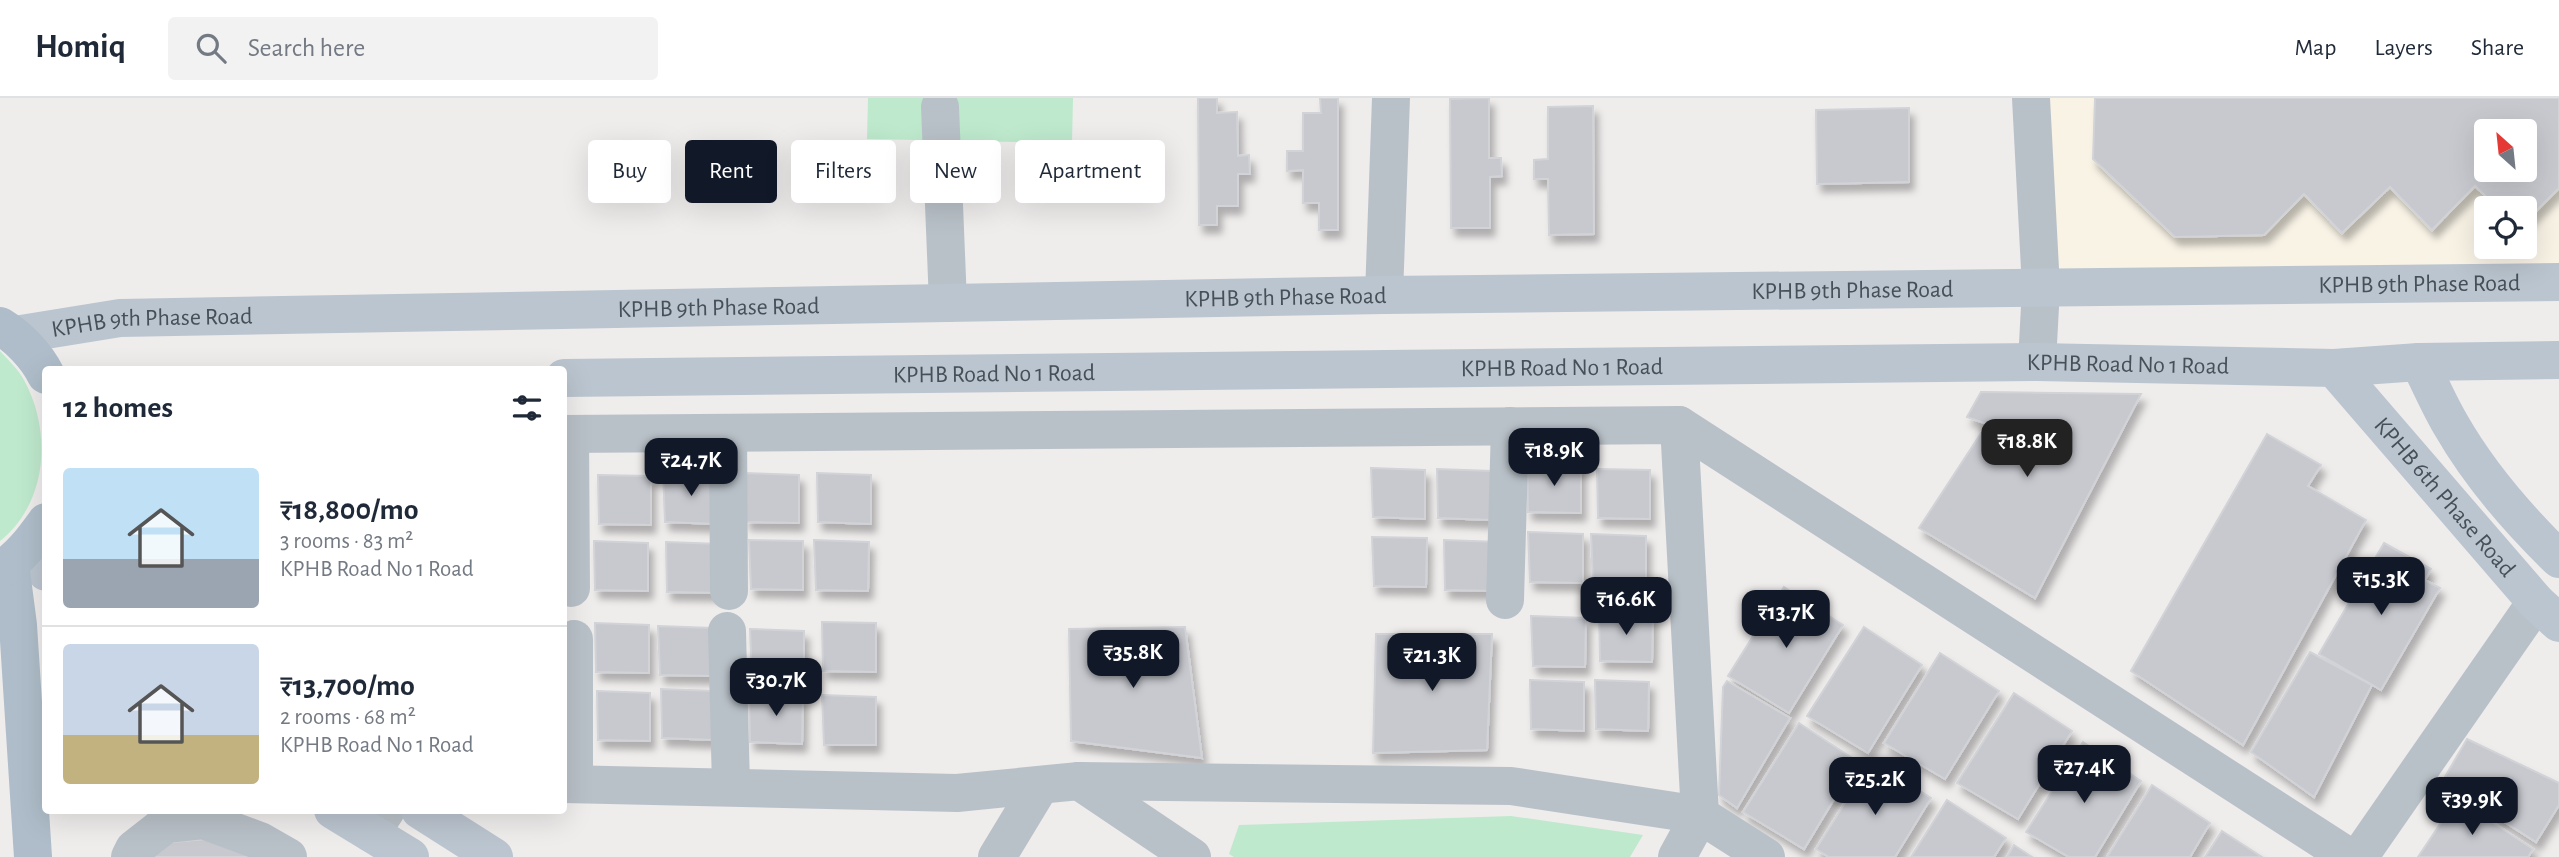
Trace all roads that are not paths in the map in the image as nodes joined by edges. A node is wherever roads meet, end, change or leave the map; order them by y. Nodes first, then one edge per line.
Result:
1 (1391, 98) edge
2 (2031, 98) edge
3 (940, 107) dead end
4 (2559, 282) edge
5 (2041, 288) junction
6 (1384, 295) junction
7 (948, 303) junction
8 (7, 331) edge
9 (2559, 360) edge
10 (2037, 362) junction
11 (2419, 362) junction
12 (42, 367) edge
13 (2334, 368) junction
14 (567, 378) edge
15 (1679, 425) junction
16 (1510, 426) junction
17 (728, 433) junction
18 (567, 434) edge
19 (27, 554) edge
20 (2559, 559) edge
21 (571, 588) dead end
22 (729, 591) dead end
23 (1506, 600) dead end
24 (2547, 613) edge
25 (727, 631) dead end
26 (574, 639) dead end
27 (35, 738) edge
28 (1079, 781) junction
29 (569, 783) edge
30 (731, 786) junction
31 (1040, 786) junction
32 (348, 814) edge
33 (426, 814) edge
34 (1700, 815) junction
35 (239, 821) edge
36 (378, 822) edge
37 (33, 857) edge
38 (130, 857) edge
39 (288, 857) edge
40 (410, 857) edge
41 (494, 857) edge
42 (997, 857) edge
43 (1192, 857) edge
44 (1677, 857) edge
45 (1766, 857) edge
46 (2349, 857) edge
47 (2359, 857) edge

1 - 6 street
2 - 5 street
3 - 7 street
4 - 5 main road, KPHB 9th Phase Road
5 - 6 main road, KPHB 9th Phase Road
5 - 10 street
6 - 7 main road, KPHB 9th Phase Road
7 - 8 main road, KPHB 9th Phase Road
8 - 12 main road
9 - 11 main road, KPHB Road No 1 Road
10 - 13 main road, KPHB Road No 1 Road
10 - 14 main road, KPHB Road No 1 Road
11 - 13 main road, KPHB Road No 1 Road
11 - 20 main road, KPHB 6th Phase Road
13 - 24 main road, KPHB 6th Phase Road
15 - 16 street
15 - 34 street
15 - 46 street
16 - 17 street
16 - 23 street
17 - 18 street
17 - 22 street
18 - 21 street
19 - 27 main road
24 - 47 street
25 - 30 street
26 - 29 street
27 - 37 main road
28 - 31 street
28 - 34 street
28 - 43 street
29 - 30 street
30 - 31 street
31 - 42 street
32 - 36 main road
33 - 41 main road
34 - 44 street
34 - 45 street
35 - 38 street
35 - 39 street
36 - 40 main road

